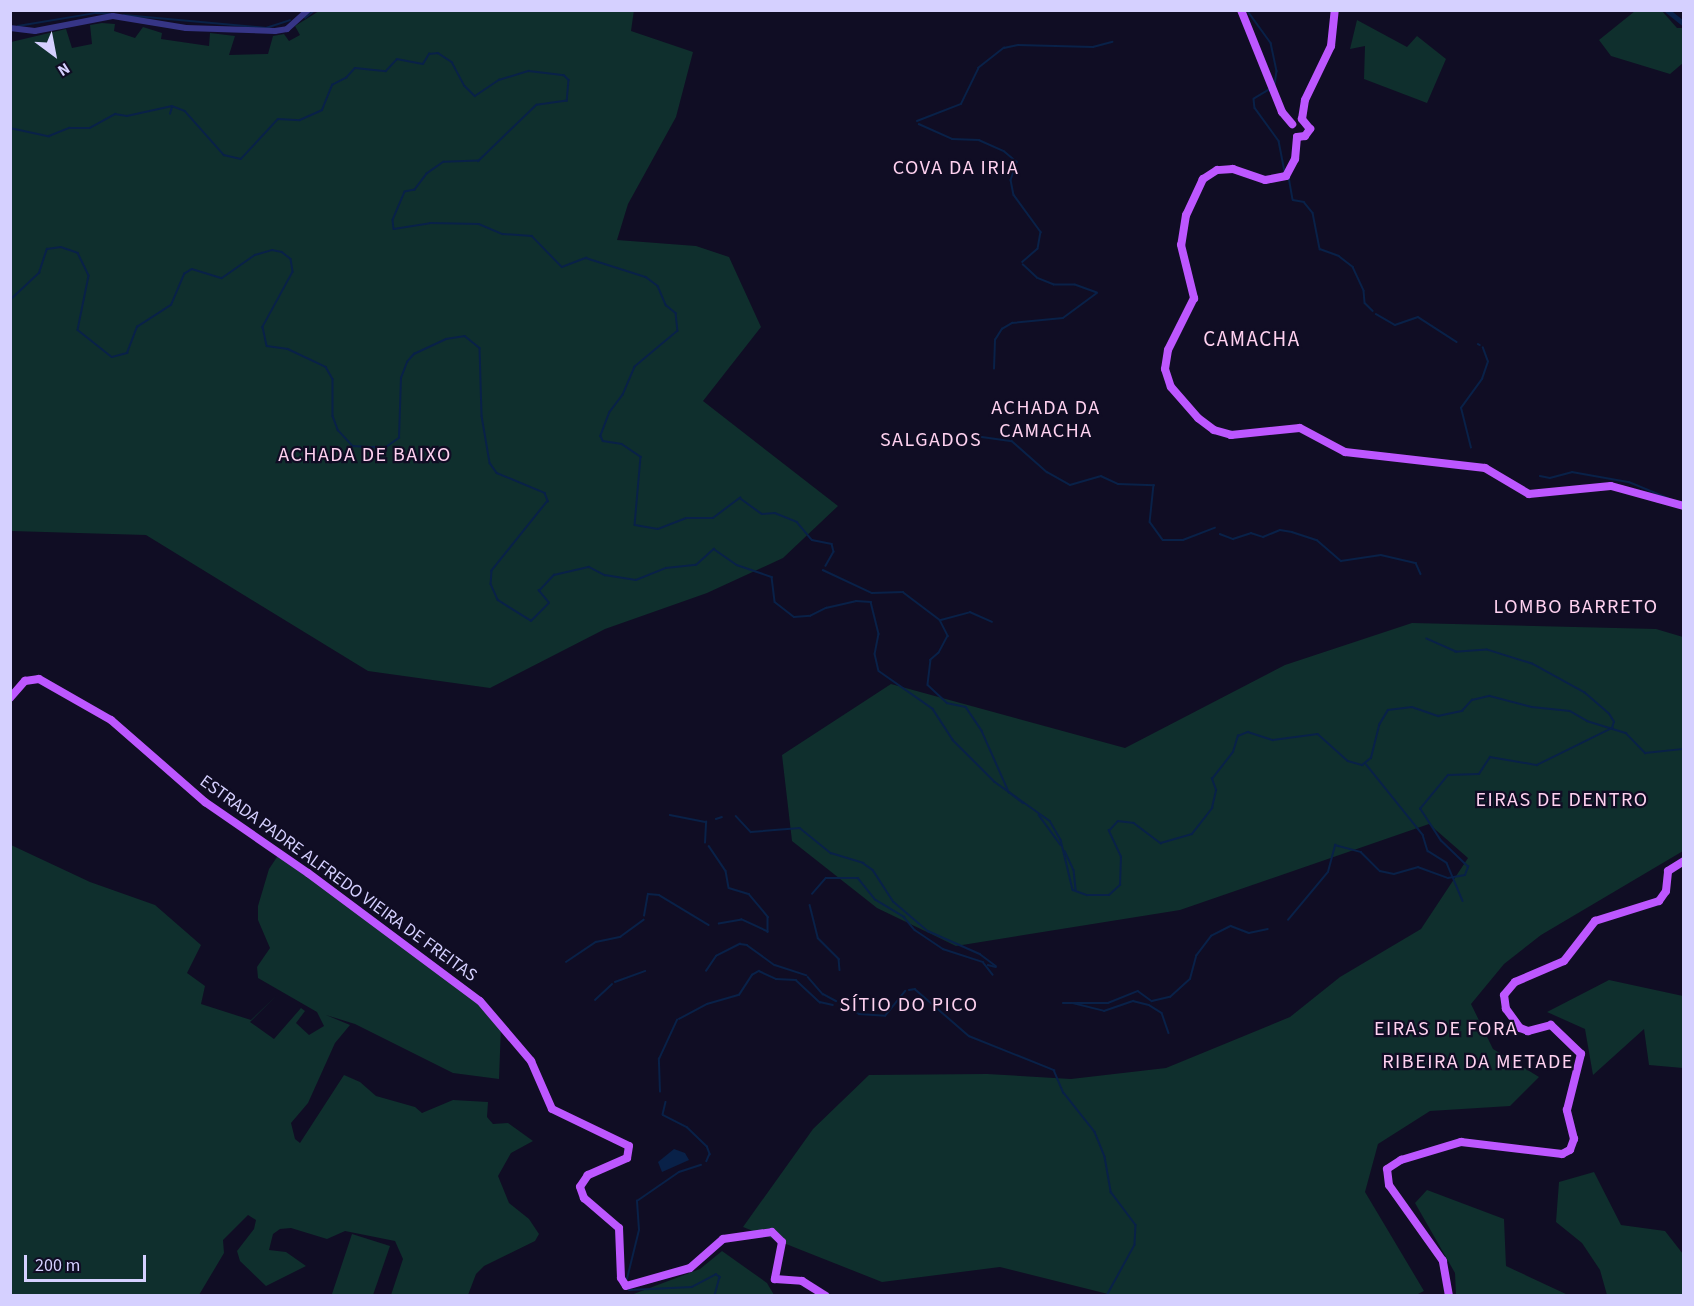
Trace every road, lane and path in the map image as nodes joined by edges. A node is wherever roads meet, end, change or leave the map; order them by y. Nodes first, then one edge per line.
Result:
1 (308, 10) edge
2 (1241, 10) edge
3 (1335, 10) edge
4 (10, 28) edge
5 (1302, 119) junction
6 (1292, 124) junction
7 (1297, 137) junction
8 (1683, 506) edge
9 (10, 698) edge
10 (1683, 861) edge
11 (826, 1296) edge
12 (1449, 1296) edge

1 - 4 street
2 - 6 main road
3 - 5 main road
5 - 6 main road
5 - 7 main road
6 - 7 main road
7 - 8 main road
9 - 11 main road, ESTRADA PADRE ALFREDO VIEIRA DE FREITAS
10 - 12 main road

